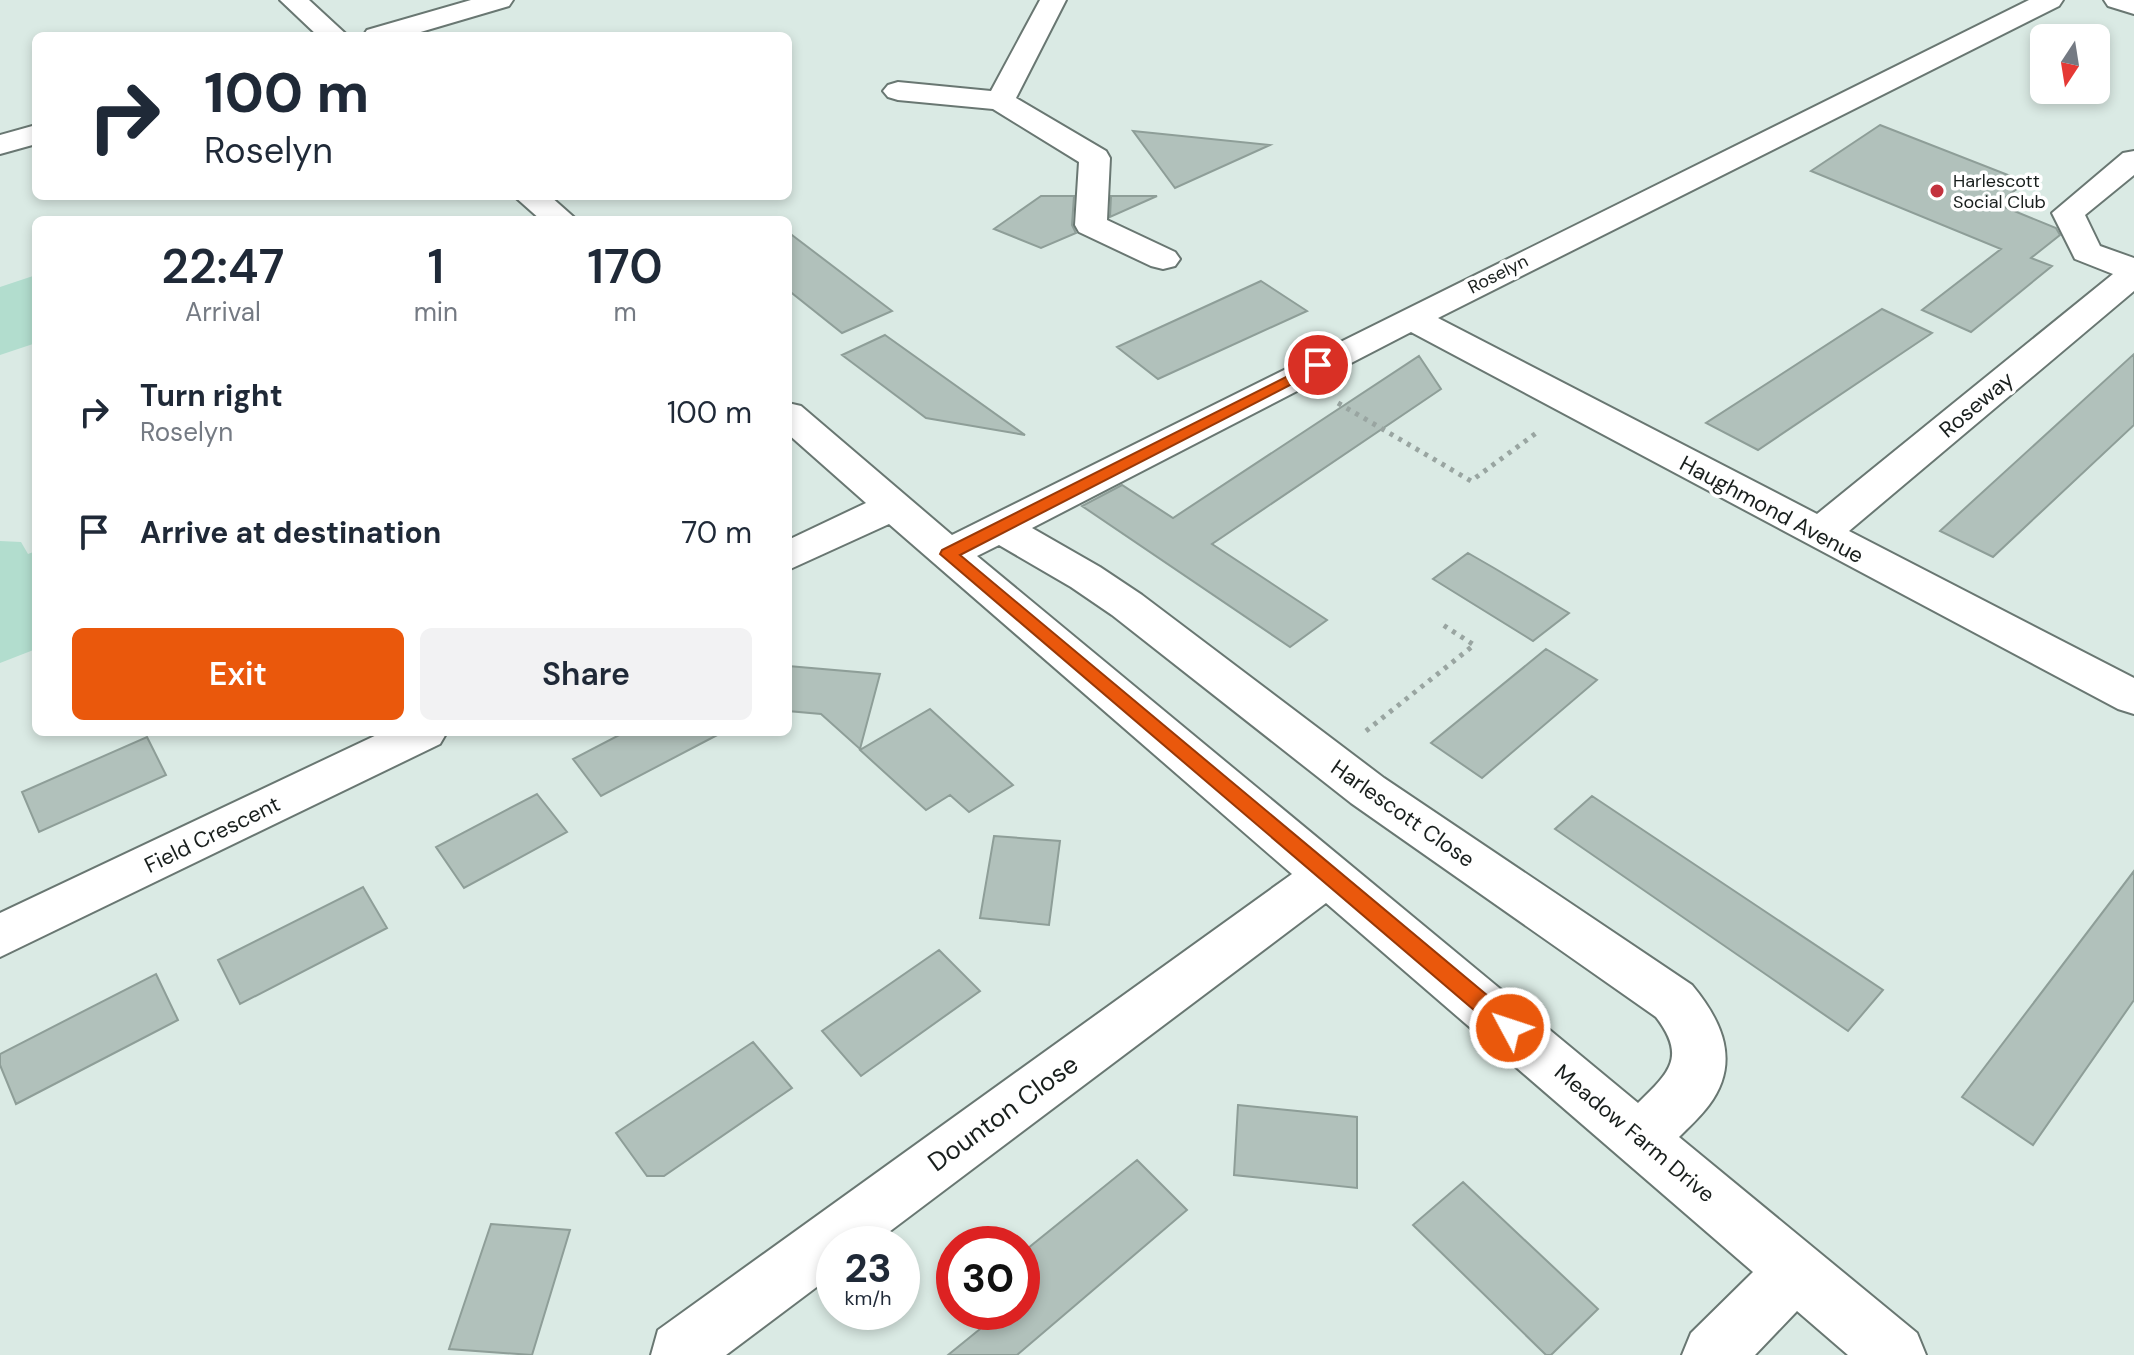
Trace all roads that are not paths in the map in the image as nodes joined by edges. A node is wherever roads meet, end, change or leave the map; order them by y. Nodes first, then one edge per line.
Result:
1 (293, 0) edge
2 (500, 0) edge
3 (1053, 0) edge
4 (2050, 0) edge
5 (2117, 0) edge
6 (2134, 6) edge
7 (329, 32) edge
8 (391, 32) edge
9 (898, 91) dead end
10 (1000, 101) junction
11 (32, 135) edge
12 (0, 145) edge
13 (2134, 160) edge
14 (535, 200) edge
15 (556, 216) edge
16 (1163, 259) dead end
17 (2134, 272) edge
18 (1411, 318) junction
19 (792, 418) edge
20 (893, 506) junction
21 (999, 528) junction
22 (1819, 534) junction
23 (792, 554) edge
24 (948, 554) junction
25 (2134, 698) edge
26 (416, 736) edge
27 (1327, 875) junction
28 (0, 936) edge
29 (1642, 1137) junction
30 (1795, 1271) junction
31 (680, 1352) dead end
32 (1713, 1355) edge
33 (1895, 1355) edge

1 - 7 street
2 - 8 street
3 - 10 street
4 - 18 street, Roselyn
5 - 6 street
9 - 10 street
10 - 16 street
11 - 12 street
13 - 17 street
14 - 15 street
17 - 22 street, Roseway
18 - 21 street, Roselyn
18 - 22 street, Haughmond Avenue
19 - 20 street, Meadow Farm Drive
20 - 23 street
20 - 24 street, Meadow Farm Drive
21 - 24 street, Roselyn
21 - 29 street, Harlescott Close
22 - 25 street, Haughmond Avenue
24 - 27 street, Meadow Farm Drive
26 - 28 street, Field Crescent
27 - 29 street, Meadow Farm Drive
27 - 31 street, Dounton Close
29 - 30 street, Meadow Farm Drive
30 - 32 street
30 - 33 street, Meadow Farm Drive

